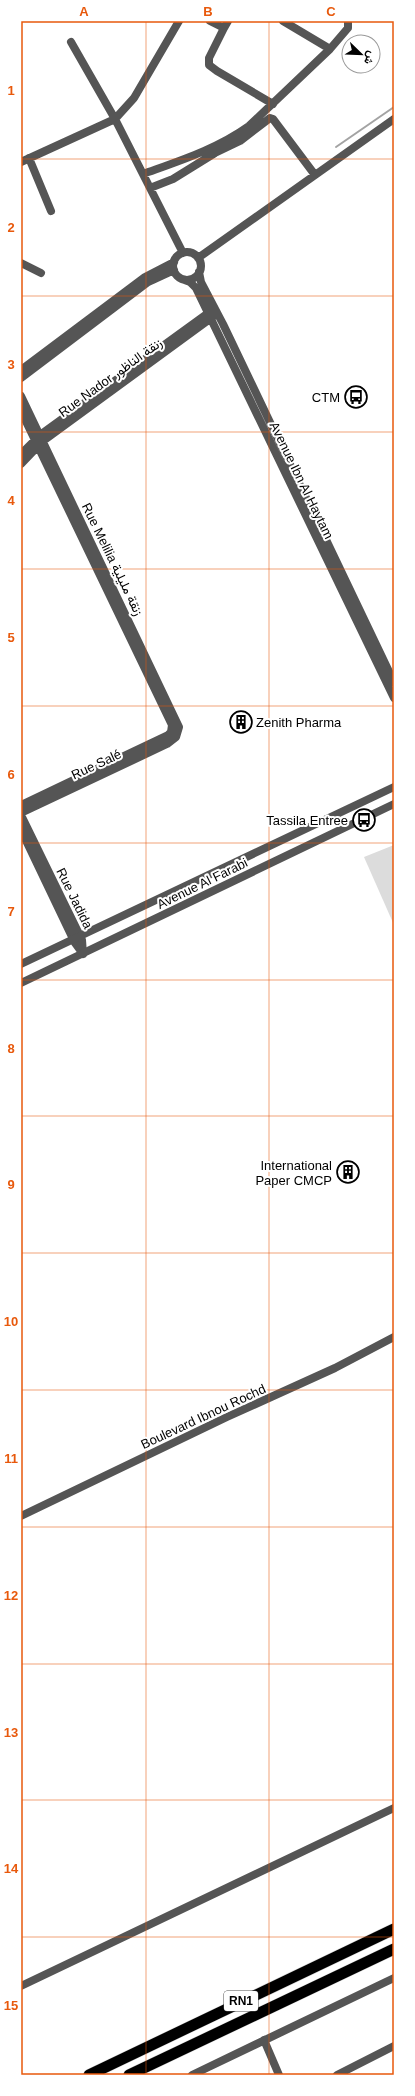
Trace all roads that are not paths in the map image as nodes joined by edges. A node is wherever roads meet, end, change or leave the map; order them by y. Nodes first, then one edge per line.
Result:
1 (179, 21) edge
2 (210, 21) edge
3 (283, 21) edge
4 (348, 21) edge
5 (226, 24) edge
6 (71, 42) dead end
7 (330, 49) junction
8 (273, 104) junction
9 (115, 119) junction
10 (394, 119) edge
11 (251, 129) junction
12 (29, 158) junction
13 (21, 162) edge
14 (143, 174) junction
15 (315, 175) junction
16 (150, 188) junction
17 (51, 211) dead end
18 (182, 253) junction
19 (198, 258) junction
20 (21, 263) edge
21 (174, 266) junction
22 (199, 272) junction
23 (41, 273) dead end
24 (182, 279) junction
25 (213, 313) junction
26 (21, 370) edge
27 (21, 378) edge
28 (21, 396) edge
29 (21, 411) edge
30 (39, 440) junction
31 (21, 454) edge
32 (280, 454) junction
33 (21, 464) edge
34 (394, 682) edge
35 (394, 698) edge
36 (174, 733) junction
37 (394, 787) edge
38 (394, 804) edge
39 (21, 805) edge
40 (21, 814) edge
41 (21, 830) edge
42 (77, 937) junction
43 (83, 954) junction
44 (21, 964) edge
45 (21, 983) edge
46 (394, 1337) edge
47 (21, 1516) edge
48 (394, 1808) edge
49 (394, 1929) edge
50 (394, 1949) edge
51 (394, 1978) edge
52 (21, 1986) edge
53 (264, 2040) junction
54 (394, 2046) edge
55 (89, 2075) edge
56 (129, 2075) edge
57 (192, 2075) edge
58 (279, 2075) edge
59 (337, 2075) edge

1 - 9 street
2 - 5 street
3 - 7 street
4 - 7 street
5 - 8 street
6 - 9 street
7 - 8 street
8 - 11 street
9 - 12 street
9 - 14 street
10 - 15 street
11 - 14 street
11 - 15 street
11 - 16 street
12 - 13 street
12 - 17 street
14 - 16 street
15 - 19 street
16 - 18 street
18 - 19 street
18 - 21 street
19 - 22 street
20 - 23 street
21 - 24 street
21 - 26 street
21 - 27 street
22 - 24 street
22 - 25 street, Avenue Ibn Al Haytam
24 - 25 street, Avenue Ibn Al Haytam
25 - 30 street, Rue Nador زنقة الناظور
25 - 32 street, Avenue Ibn Al Haytam
28 - 30 street, Rue Melilia زنقة مليلية
29 - 30 street, Rue Melilia زنقة مليلية
30 - 31 street, Rue Nador زنقة الناظور
30 - 33 street, Rue Nador زنقة الناظور
30 - 36 street, Rue Melilia زنقة مليلية
32 - 34 street, Avenue Ibn Al Haytam
32 - 35 street, Avenue Ibn Al Haytam
36 - 39 street, Rue Salé
36 - 40 street, Rue Salé
37 - 42 street, Avenue Al Farabi
38 - 43 street, Avenue Al Farabi
40 - 42 street, Rue Jadida
41 - 42 street, Rue Jadida
42 - 43 street, Rue Jadida
42 - 44 street, Avenue Al Farabi
43 - 45 street, Avenue Al Farabi
46 - 47 street, Boulevard Ibnou Rochd
48 - 52 street
49 - 55 highway, RN1
50 - 56 highway, RN1
51 - 53 street
53 - 57 street
53 - 58 street
54 - 59 street

